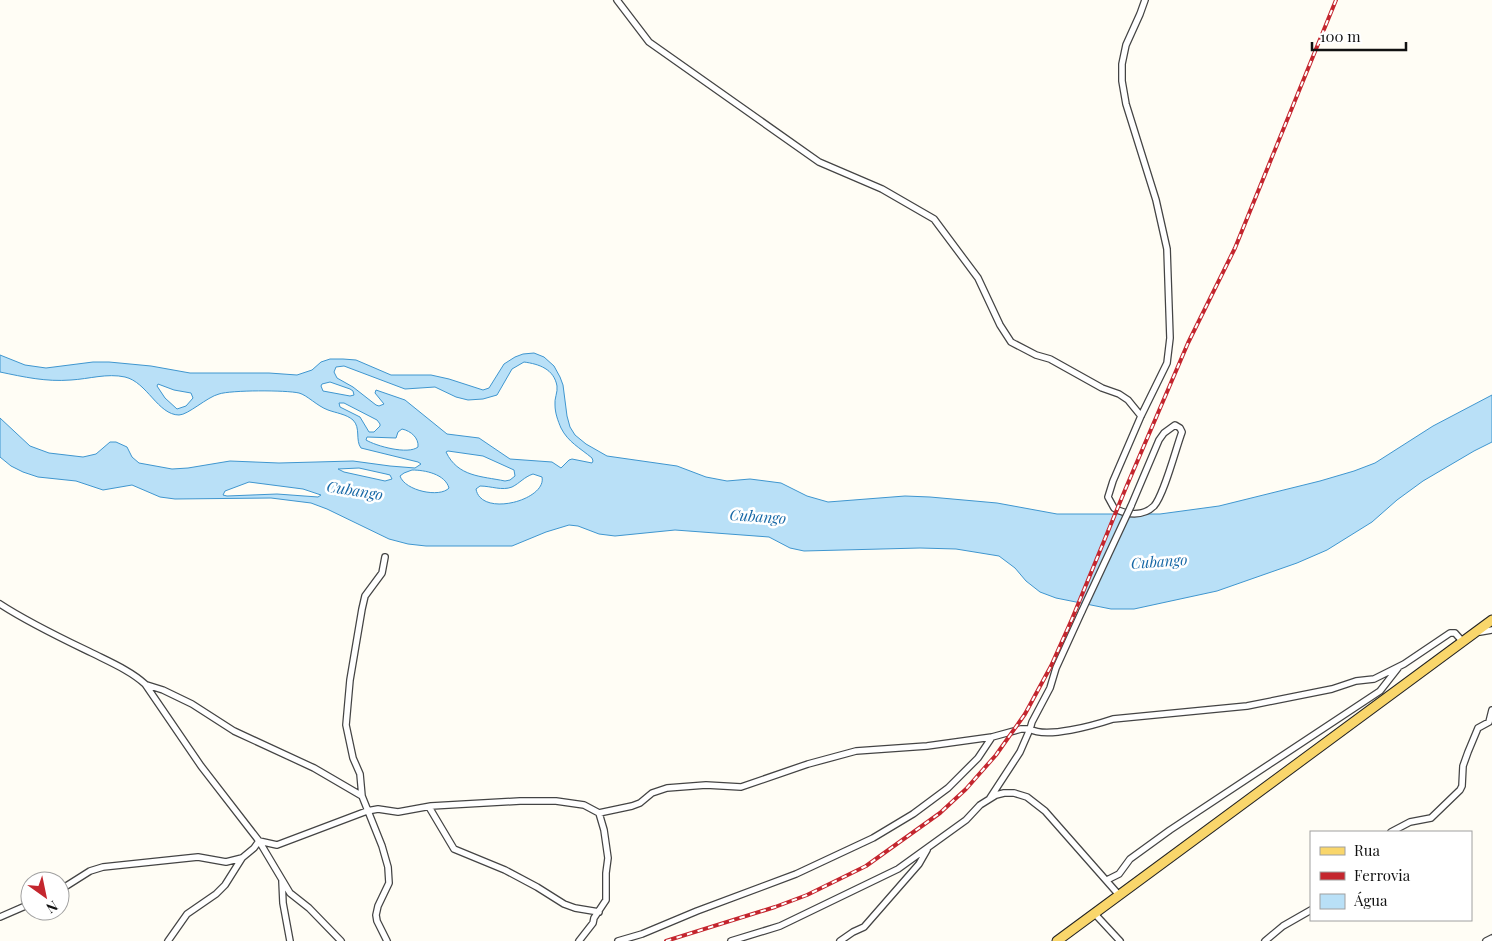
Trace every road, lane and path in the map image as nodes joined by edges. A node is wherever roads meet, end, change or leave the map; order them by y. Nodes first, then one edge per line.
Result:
1 (617, 0) edge
2 (1145, 0) edge
3 (1141, 416) junction
4 (386, 557) dead end
5 (0, 604) edge
6 (1492, 620) edge
7 (1492, 630) edge
8 (1467, 639) junction
9 (1400, 667) junction
10 (146, 685) junction
11 (1492, 710) edge
12 (1030, 729) junction
13 (992, 737) junction
14 (362, 796) junction
15 (990, 798) junction
16 (429, 807) junction
17 (368, 811) junction
18 (599, 813) junction
19 (1393, 831) edge
20 (259, 841) junction
21 (928, 848) junction
22 (242, 858) junction
23 (282, 880) junction
24 (1107, 880) junction
25 (70, 884) edge
26 (1119, 895) junction
27 (20, 908) edge
28 (1310, 911) edge
29 (599, 912) junction
30 (1094, 913) junction
31 (0, 917) edge
32 (1492, 938) edge
33 (168, 941) edge
34 (290, 941) edge
35 (341, 941) edge
36 (387, 941) edge
37 (579, 941) edge
38 (618, 941) edge
39 (731, 941) edge
40 (840, 941) edge
41 (1057, 941) edge
42 (1120, 941) edge
43 (1265, 941) edge
44 (1486, 941) edge

1 - 3 street
2 - 3 street
3 - 12 street, bridge
4 - 14 street
5 - 10 street
6 - 8 main road
7 - 8 street
8 - 9 street
8 - 26 main road
9 - 12 street
9 - 24 street
10 - 14 street
10 - 20 street
11 - 19 street
12 - 13 street
12 - 15 street
13 - 18 street
13 - 38 street
14 - 17 street
15 - 21 street
15 - 24 street
16 - 17 street
16 - 18 street
16 - 29 street
17 - 20 street
17 - 36 street
18 - 29 street
20 - 22 street
20 - 23 street
21 - 39 street
21 - 40 street
22 - 25 street
22 - 33 street
23 - 34 street
23 - 35 street
24 - 26 street
26 - 30 main road
27 - 31 street
28 - 43 street
29 - 37 street
30 - 41 main road
30 - 42 street
32 - 44 street

